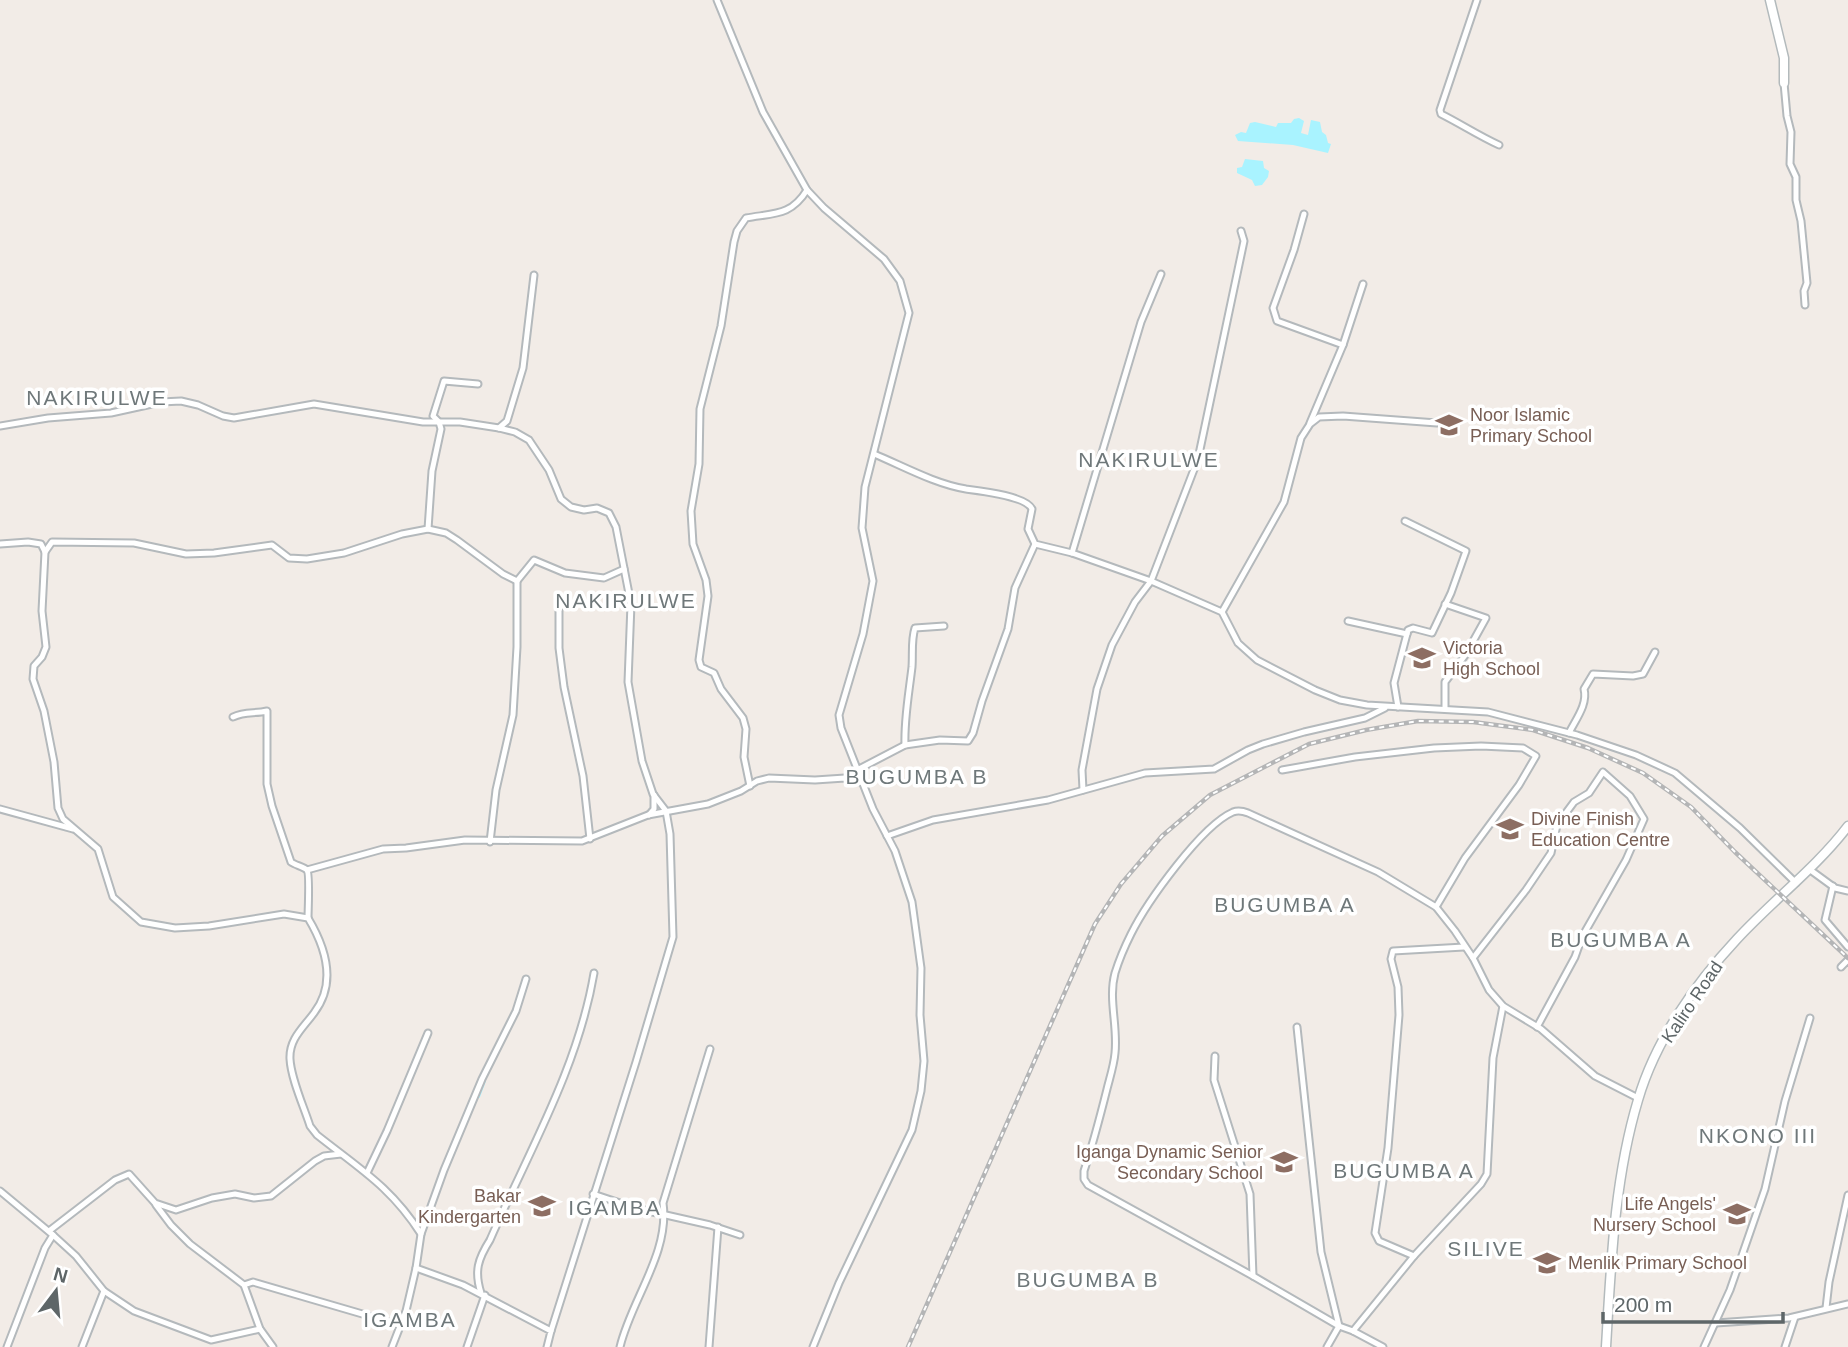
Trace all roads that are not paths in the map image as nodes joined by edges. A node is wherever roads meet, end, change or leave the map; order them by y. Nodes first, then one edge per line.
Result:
1 (717, 0) edge
2 (1477, 0) edge
3 (1770, 0) edge
4 (1784, 83) joint
5 (1499, 145) dead end
6 (807, 190) junction
7 (1304, 214) dead end
8 (1241, 231) dead end
9 (1161, 274) dead end
10 (534, 275) dead end
11 (1363, 284) dead end
12 (1805, 305) dead end
13 (1343, 345) junction
14 (478, 383) dead end
15 (439, 422) junction
16 (1310, 424) junction
17 (1437, 424) dead end
18 (0, 426) edge
19 (499, 428) junction
20 (873, 454) junction
21 (1405, 521) dead end
22 (428, 529) junction
23 (0, 544) edge
24 (1035, 544) junction
25 (45, 552) junction
26 (1072, 552) junction
27 (624, 569) junction
28 (517, 581) junction
29 (1151, 581) junction
30 (559, 604) dead end
31 (1445, 604) junction
32 (1223, 612) junction
33 (1348, 621) dead end
34 (944, 626) dead end
35 (1407, 634) junction
36 (1655, 652) dead end
37 (1388, 707) junction
38 (1398, 707) junction
39 (1444, 709) junction
40 (233, 718) dead end
41 (1569, 733) junction
42 (905, 746) junction
43 (859, 769) junction
44 (1282, 770) dead end
45 (864, 783) junction
46 (750, 786) junction
47 (1083, 790) junction
48 (654, 795) junction
49 (0, 809) edge
50 (666, 811) junction
51 (648, 815) junction
52 (1848, 826) edge
53 (79, 831) junction
54 (887, 836) junction
55 (590, 839) junction
56 (490, 842) junction
57 (1809, 869) junction
58 (307, 870) junction
59 (1796, 883) junction
60 (1833, 886) junction
61 (1848, 891) edge
62 (1436, 907) junction
63 (308, 918) junction
64 (1464, 947) junction
65 (1848, 947) edge
66 (1473, 958) junction
67 (1848, 960) edge
68 (1842, 967) dead end
69 (594, 973) dead end
70 (526, 979) dead end
71 (1503, 1006) junction
72 (1810, 1018) dead end
73 (1297, 1027) dead end
74 (1537, 1027) junction
75 (428, 1033) dead end
76 (710, 1049) dead end
77 (1215, 1056) dead end
78 (1638, 1098) junction
79 (341, 1154) junction
80 (367, 1173) junction
81 (0, 1191) edge
82 (593, 1194) junction
83 (1848, 1195) edge
84 (155, 1203) junction
85 (665, 1216) junction
86 (1846, 1217) edge
87 (718, 1227) junction
88 (51, 1233) junction
89 (421, 1234) junction
90 (740, 1236) dead end
91 (1413, 1256) junction
92 (416, 1268) junction
93 (1253, 1276) junction
94 (244, 1285) junction
95 (104, 1292) junction
96 (483, 1294) junction
97 (1848, 1304) edge
98 (1826, 1308) junction
99 (1795, 1317) junction
100 (1716, 1323) junction
101 (400, 1325) junction
102 (1339, 1326) junction
103 (260, 1329) junction
104 (551, 1331) junction
105 (1353, 1331) junction
106 (7, 1347) edge
107 (82, 1347) edge
108 (273, 1347) edge
109 (392, 1347) edge
110 (467, 1347) edge
111 (547, 1347) edge
112 (620, 1347) edge
113 (709, 1347) edge
114 (813, 1347) edge
115 (1326, 1347) edge
116 (1383, 1347) edge
117 (1605, 1347) edge
118 (1704, 1347) edge
119 (1785, 1347) edge

1 - 6 street
2 - 5 street
3 - 4 main road
4 - 12 street
6 - 20 street
6 - 46 street
7 - 13 street
8 - 29 street
9 - 26 street
10 - 19 street
11 - 13 street
13 - 16 street
14 - 15 street
15 - 18 street
15 - 19 street
15 - 22 street
16 - 17 street
16 - 32 street
19 - 27 street
20 - 24 street
20 - 43 street
21 - 31 street
22 - 25 street
22 - 28 street
23 - 25 street
24 - 26 street
24 - 42 street
25 - 53 street
26 - 29 street
27 - 28 street
27 - 48 street
28 - 56 street
29 - 32 street
29 - 47 street
30 - 55 street
31 - 35 street
31 - 39 street
32 - 37 street
33 - 35 street
34 - 42 street
35 - 38 street
36 - 41 street
37 - 38 street
37 - 47 street
38 - 39 street
39 - 41 street
40 - 58 street
41 - 59 street
42 - 43 street
43 - 45 street
44 - 62 street
45 - 46 street
45 - 54 street
46 - 50 street
47 - 54 street
48 - 50 street
48 - 51 street
49 - 53 street
50 - 51 street
50 - 82 street
51 - 55 street
52 - 57 main road, Kaliro Road
53 - 63 street
54 - 114 street
55 - 56 street
56 - 58 street
57 - 59 main road, Kaliro Road
57 - 60 street
58 - 63 street
59 - 78 main road, Kaliro Road
60 - 61 street
60 - 65 street
62 - 64 street
62 - 93 street
63 - 79 street
64 - 66 street
64 - 91 street
66 - 71 street
66 - 74 street
67 - 68 street
69 - 96 street
70 - 89 street
71 - 74 street
71 - 91 street
72 - 100 street
73 - 102 street
74 - 78 street
75 - 80 street
76 - 85 street
77 - 93 street
78 - 117 main road, Kaliro Road
79 - 80 street
79 - 84 street
80 - 89 street
81 - 88 street
82 - 85 street
82 - 104 street
83 - 86 street
84 - 88 street
84 - 94 street
85 - 87 street
85 - 112 street
86 - 98 street
87 - 90 street
87 - 113 street
88 - 95 street
88 - 106 street
89 - 92 street
91 - 105 street
92 - 96 street
92 - 101 street
93 - 102 street
94 - 101 street
94 - 103 street
95 - 103 street
95 - 107 street
96 - 104 street
96 - 110 street
97 - 98 street
98 - 99 street
99 - 100 street
99 - 119 street
100 - 118 street
101 - 109 street
102 - 105 street
102 - 115 street
103 - 108 street
104 - 111 street
105 - 116 street

